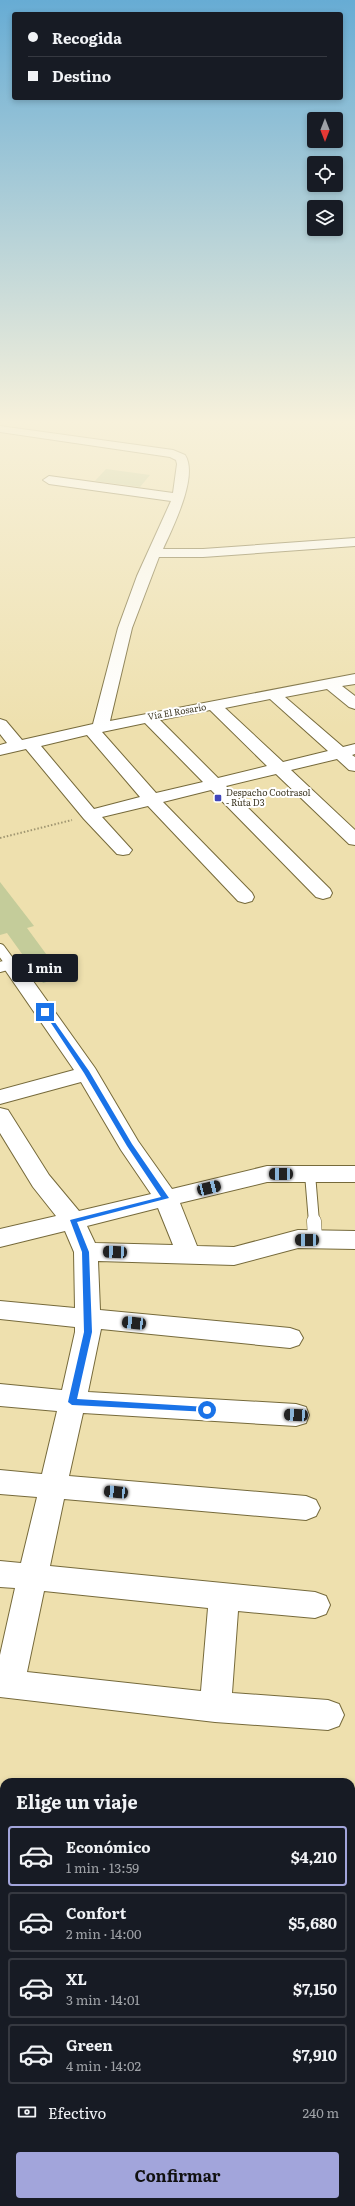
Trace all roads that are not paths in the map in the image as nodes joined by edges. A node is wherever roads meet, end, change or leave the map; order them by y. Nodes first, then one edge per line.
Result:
1 (169, 522) edge
2 (355, 542) edge
3 (155, 553) junction
4 (355, 679) edge
5 (330, 684) junction
6 (274, 695) junction
7 (355, 704) edge
8 (214, 706) junction
9 (148, 716) junction
10 (0, 724) edge
11 (96, 728) junction
12 (24, 745) junction
13 (0, 750) edge
14 (347, 751) edge
15 (355, 766) edge
16 (280, 768) junction
17 (214, 784) junction
18 (152, 800) junction
19 (90, 815) junction
20 (355, 840) edge
21 (123, 850) dead end
22 (323, 893) dead end
23 (245, 898) dead end
24 (4, 960) edge
25 (87, 1073) junction
26 (0, 1097) edge
27 (0, 1115) edge
28 (310, 1174) junction
29 (355, 1174) edge
30 (166, 1198) junction
31 (73, 1220) junction
32 (0, 1238) edge
33 (315, 1240) junction
34 (355, 1240) edge
35 (86, 1252) junction
36 (188, 1254) junction
37 (0, 1310) edge
38 (88, 1319) junction
39 (290, 1338) dead end
40 (0, 1395) edge
41 (72, 1402) junction
42 (296, 1415) dead end
43 (0, 1482) edge
44 (52, 1486) junction
45 (306, 1508) dead end
46 (0, 1574) edge
47 (32, 1576) junction
48 (224, 1597) junction
49 (315, 1605) dead end
50 (4, 1683) edge
51 (215, 1707) junction
52 (328, 1715) dead end

1 - 3 street
2 - 3 street
3 - 11 street
4 - 5 street, Vía El Rosario
5 - 6 street, Vía El Rosario
5 - 7 street
6 - 8 street, Vía El Rosario
6 - 14 street
8 - 9 street, Vía El Rosario
8 - 16 street
9 - 11 street, Vía El Rosario
9 - 17 street
10 - 12 street
11 - 12 street, Vía El Rosario
11 - 18 street
12 - 13 street, Vía El Rosario
12 - 19 street
14 - 15 street
14 - 16 street
16 - 17 street
16 - 20 street
17 - 18 street
17 - 22 street
18 - 19 street
18 - 23 street
19 - 21 street
24 - 25 street
25 - 26 street
25 - 30 street
27 - 31 street
28 - 29 street
28 - 30 street
28 - 33 lane
30 - 31 street
30 - 36 street
31 - 32 street
31 - 35 street
33 - 34 street
33 - 36 street
35 - 36 street
35 - 38 street
37 - 38 street
38 - 39 street
38 - 41 street
40 - 41 street
41 - 42 street
41 - 44 street
43 - 44 street
44 - 45 street
44 - 47 street
46 - 47 street
47 - 48 street
47 - 50 street
48 - 49 street
48 - 51 street
50 - 51 street
51 - 52 street

